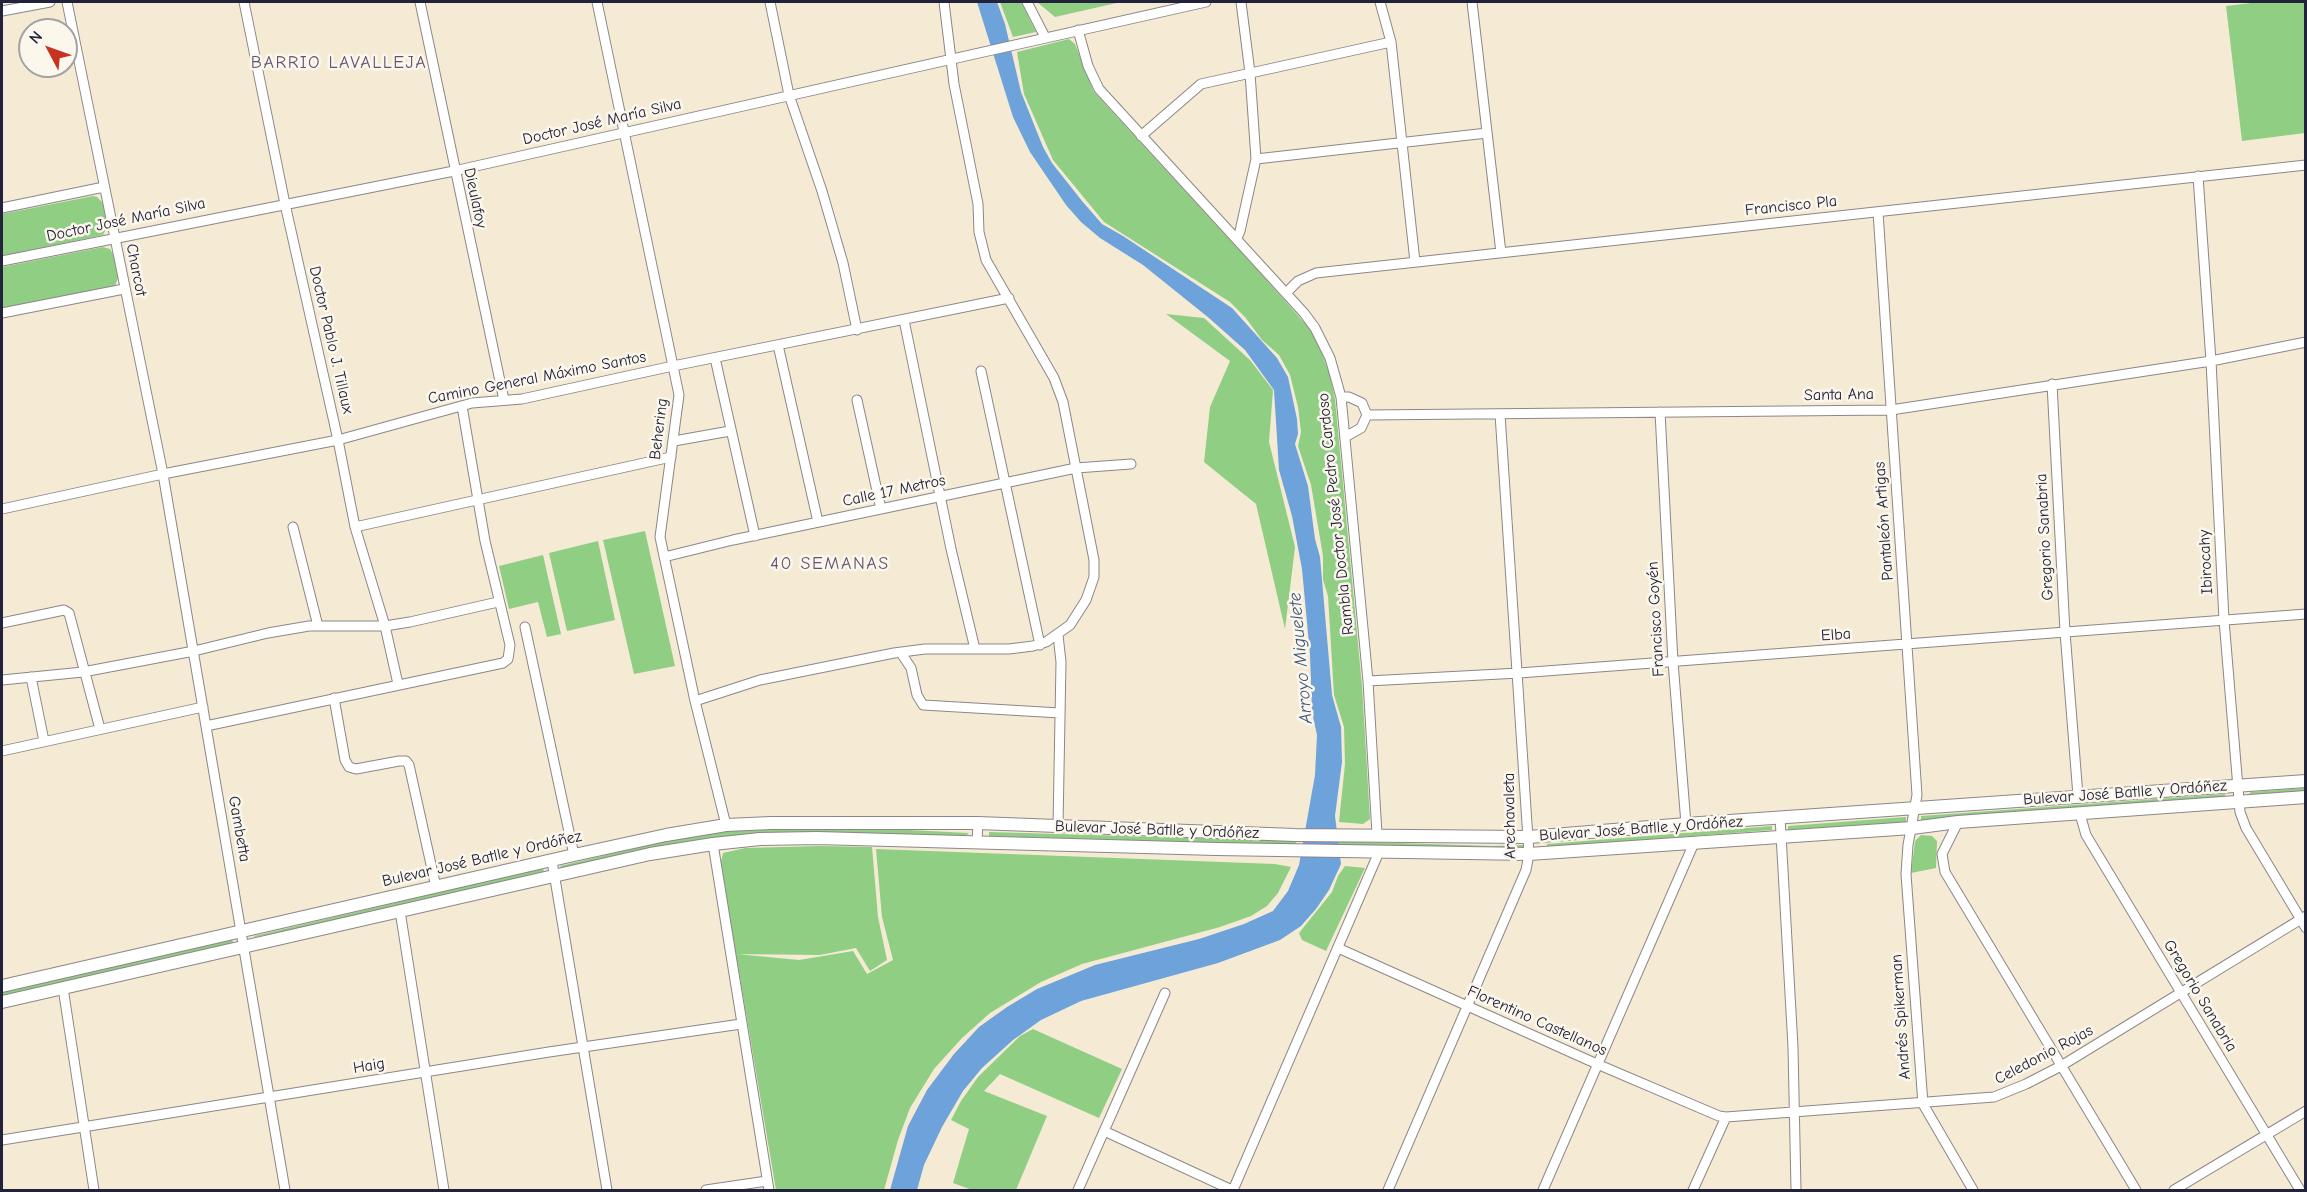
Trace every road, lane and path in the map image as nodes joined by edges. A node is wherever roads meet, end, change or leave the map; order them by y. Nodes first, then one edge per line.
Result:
1 (50, 2) edge
2 (67, 2) edge
3 (244, 2) edge
4 (420, 2) edge
5 (597, 2) edge
6 (770, 2) edge
7 (944, 2) edge
8 (1027, 2) edge
9 (1206, 2) edge
10 (1241, 2) edge
11 (1380, 2) edge
12 (1472, 2) edge
13 (2, 11) edge
14 (1078, 30) junction
15 (1045, 37) junction
16 (1390, 42) junction
17 (953, 58) junction
18 (1250, 74) junction
19 (789, 95) junction
20 (625, 132) junction
21 (1487, 133) junction
22 (1141, 136) junction
23 (1403, 143) junction
24 (1256, 159) junction
25 (2306, 165) edge
26 (454, 171) junction
27 (2198, 176) junction
28 (104, 187) junction
29 (285, 204) junction
30 (2, 208) edge
31 (1878, 212) junction
32 (114, 238) junction
33 (1237, 238) junction
34 (1501, 253) junction
35 (2, 261) edge
36 (1415, 262) junction
37 (124, 289) junction
38 (1287, 293) junction
39 (1009, 298) junction
40 (2, 313) edge
41 (904, 320) junction
42 (857, 330) junction
43 (2306, 342) edge
44 (778, 345) junction
45 (715, 358) junction
46 (2211, 361) junction
47 (672, 366) junction
48 (981, 371) dead end
49 (2052, 384) junction
50 (1341, 397) junction
51 (504, 400) junction
52 (857, 400) dead end
53 (462, 406) junction
54 (1891, 410) junction
55 (1660, 412) junction
56 (1500, 414) junction
57 (1367, 416) junction
58 (730, 431) junction
59 (1345, 437) junction
60 (338, 440) junction
61 (674, 441) junction
62 (671, 457) junction
63 (1131, 464) dead end
64 (1076, 468) junction
65 (163, 474) junction
66 (1004, 483) junction
67 (941, 496) junction
68 (478, 499) junction
69 (2, 509) edge
70 (881, 509) junction
71 (818, 522) junction
72 (293, 527) dead end
73 (355, 527) junction
74 (755, 536) junction
75 (664, 557) junction
76 (498, 602) junction
77 (2306, 614) edge
78 (2224, 620) junction
79 (2, 623) edge
80 (318, 626) junction
81 (385, 626) junction
82 (525, 627) dead end
83 (2065, 632) junction
84 (1058, 635) junction
85 (1907, 644) junction
86 (1040, 645) junction
87 (975, 649) junction
88 (920, 650) junction
89 (194, 651) junction
90 (901, 652) junction
91 (1673, 662) junction
92 (911, 668) junction
93 (84, 672) junction
94 (1519, 673) junction
95 (31, 677) junction
96 (2, 680) edge
97 (1368, 681) junction
98 (398, 684) junction
99 (334, 698) junction
100 (695, 701) junction
101 (203, 707) junction
102 (1060, 713) junction
103 (206, 726) junction
104 (100, 729) junction
105 (44, 741) junction
106 (2, 751) edge
107 (2306, 781) edge
108 (2238, 786) junction
109 (2078, 796) junction
110 (2306, 796) edge
111 (2240, 801) junction
112 (1915, 809) junction
113 (2080, 814) junction
114 (1780, 817) junction
115 (1958, 822) junction
116 (978, 823) junction
117 (1686, 824) junction
118 (726, 825) junction
119 (1058, 826) junction
120 (1912, 828) junction
121 (1377, 834) junction
122 (1782, 836) junction
123 (1529, 837) junction
124 (977, 842) junction
125 (1694, 843) junction
126 (713, 844) junction
127 (1379, 852) junction
128 (1529, 854) junction
129 (574, 855) junction
130 (552, 861) junction
131 (555, 876) junction
132 (436, 887) junction
133 (400, 911) junction
134 (2304, 921) edge
135 (242, 932) junction
136 (244, 947) junction
137 (1338, 948) junction
138 (2, 986) edge
139 (63, 988) junction
140 (1165, 993) dead end
141 (2180, 994) junction
142 (2, 1002) edge
143 (1466, 1006) junction
144 (741, 1024) junction
145 (583, 1047) junction
146 (1598, 1064) junction
147 (2061, 1066) junction
148 (426, 1072) junction
149 (270, 1097) junction
150 (1923, 1104) junction
151 (2306, 1111) edge
152 (1793, 1112) junction
153 (1726, 1117) junction
154 (84, 1127) junction
155 (1104, 1131) junction
156 (2267, 1134) junction
157 (2, 1140) edge
158 (768, 1186) edge
159 (94, 1191) edge
160 (285, 1191) edge
161 (444, 1191) edge
162 (607, 1191) edge
163 (706, 1191) edge
164 (1078, 1191) edge
165 (1232, 1191) edge
166 (1388, 1191) edge
167 (1543, 1191) edge
168 (1693, 1191) edge
169 (1796, 1191) edge
170 (1973, 1191) edge
171 (2136, 1191) edge
172 (2174, 1191) edge
173 (2300, 1191) edge

1 - 13 street
2 - 28 street, Charcot
3 - 29 street, Doctor Pablo J. Tillaux
4 - 26 street, Dieulafoy
5 - 20 street, Behering
6 - 19 street
7 - 17 street
8 - 15 street
9 - 14 street, Doctor José María Silva
10 - 18 street
11 - 16 street
12 - 21 street
14 - 15 street, Doctor José María Silva
14 - 22 street, Rambla Doctor José Pedro Cardoso
15 - 17 street, Doctor José María Silva
16 - 18 street
16 - 23 street
17 - 19 street, Doctor José María Silva
17 - 39 street
18 - 22 street
18 - 24 street
19 - 20 street, Doctor José María Silva
19 - 42 street
20 - 26 street, Doctor José María Silva
20 - 47 street, Behering
21 - 23 street
21 - 34 street
22 - 33 street, Rambla Doctor José Pedro Cardoso
23 - 24 street
23 - 36 street
24 - 33 street
25 - 27 street, Francisco Pla
26 - 29 street, Doctor José María Silva
26 - 51 street, Dieulafoy
27 - 31 street, Francisco Pla
27 - 46 street, Ibirocahy
28 - 30 street
28 - 32 street, Charcot
29 - 32 street, Doctor José María Silva
29 - 60 street, Doctor Pablo J. Tillaux
31 - 34 street, Francisco Pla
31 - 54 street, Pantaleón Artigas
32 - 35 street, Doctor José María Silva
32 - 37 street, Charcot
33 - 38 street, Rambla Doctor José Pedro Cardoso
34 - 36 street, Francisco Pla
36 - 38 street, Francisco Pla
37 - 40 street
37 - 65 street, Charcot
38 - 50 street, Rambla Doctor José Pedro Cardoso
39 - 41 street, Camino General Máximo Santos
39 - 64 street
41 - 42 street, Camino General Máximo Santos
41 - 67 street
42 - 44 street, Camino General Máximo Santos
43 - 46 street, Santa Ana
44 - 45 street, Camino General Máximo Santos
44 - 71 street
45 - 47 street, Camino General Máximo Santos
45 - 58 street
46 - 49 street, Santa Ana
46 - 78 street, Ibirocahy
47 - 51 street, Camino General Máximo Santos
47 - 61 street, Behering
48 - 66 street
49 - 54 street, Santa Ana
49 - 83 street, Gregorio Sanabria
50 - 57 street
50 - 59 street, Rambla Doctor José Pedro Cardoso
51 - 53 street, Camino General Máximo Santos
52 - 70 street
53 - 60 street, Camino General Máximo Santos
53 - 68 street
54 - 55 street, Santa Ana
54 - 85 street, Pantaleón Artigas
55 - 56 street, Santa Ana
55 - 91 street, Francisco Goyén
56 - 57 street, Santa Ana
56 - 94 street, Arechavaleta
57 - 59 street
58 - 61 street
58 - 74 street
59 - 97 street, Rambla Doctor José Pedro Cardoso
60 - 65 street, Camino General Máximo Santos
60 - 73 street, Doctor Pablo J. Tillaux
61 - 62 street, Behering
62 - 68 street
62 - 75 street, Behering
63 - 64 street, Calle 17 Metros
64 - 66 street, Calle 17 Metros
64 - 84 street
65 - 69 street, Camino General Máximo Santos
65 - 89 street, Gambetta
66 - 67 street, Calle 17 Metros
66 - 86 street
67 - 70 street, Calle 17 Metros
67 - 87 street
68 - 73 street
68 - 76 street
70 - 71 street, Calle 17 Metros
71 - 74 street, Calle 17 Metros
72 - 80 street
73 - 81 street, Doctor Pablo J. Tillaux
74 - 75 street, Calle 17 Metros
75 - 100 street, Behering
76 - 81 street
76 - 98 street
77 - 78 street, Elba
78 - 83 street, Elba
78 - 108 street, Ibirocahy
79 - 93 street
80 - 81 street
80 - 89 street
81 - 98 street, Doctor Pablo J. Tillaux
82 - 129 street
83 - 85 street, Elba
83 - 109 street, Gregorio Sanabria
84 - 86 street
84 - 102 street
85 - 91 street, Elba
85 - 112 street, Pantaleón Artigas
86 - 87 street
87 - 88 street
88 - 90 street
88 - 92 street
89 - 93 street
89 - 101 street, Gambetta
90 - 92 street
90 - 100 street
91 - 94 street, Elba
91 - 117 street, Francisco Goyén
92 - 102 street
93 - 95 street
93 - 104 street
94 - 97 street, Elba
94 - 123 street, Arechavaleta
95 - 96 street
95 - 105 street
97 - 121 street, Rambla Doctor José Pedro Cardoso
98 - 99 street
99 - 103 street
99 - 132 street
100 - 118 street, Behering
101 - 103 street, Gambetta
101 - 104 street
102 - 119 street
103 - 135 street, Gambetta
104 - 105 street
105 - 106 street
107 - 108 main road, Bulevar José Batlle y Ordóñez
108 - 109 main road, Bulevar José Batlle y Ordóñez
108 - 111 street, Ibirocahy
109 - 112 main road, Bulevar José Batlle y Ordóñez
110 - 111 main road, Bulevar José Batlle y Ordóñez
111 - 113 main road, Bulevar José Batlle y Ordóñez
111 - 134 street, Ibirocahy
112 - 114 main road, Bulevar José Batlle y Ordóñez
112 - 120 street, Pantaleón Artigas
113 - 115 main road, Bulevar José Batlle y Ordóñez
113 - 141 street, Gregorio Sanabria
114 - 117 main road, Bulevar José Batlle y Ordóñez
114 - 122 street
115 - 120 main road, Bulevar José Batlle y Ordóñez
115 - 147 street
116 - 118 main road, Bulevar José Batlle y Ordóñez
116 - 119 main road, Bulevar José Batlle y Ordóñez
116 - 124 street
117 - 123 main road, Bulevar José Batlle y Ordóñez
118 - 129 main road, Bulevar José Batlle y Ordóñez
119 - 121 main road, Bulevar José Batlle y Ordóñez
120 - 122 main road, Bulevar José Batlle y Ordóñez
120 - 150 street, Andrés Spikerman
121 - 123 main road, Bulevar José Batlle y Ordóñez
122 - 125 main road, Bulevar José Batlle y Ordóñez
122 - 152 street
123 - 128 street, Arechavaleta
124 - 126 main road, Bulevar José Batlle y Ordóñez
124 - 127 main road, Bulevar José Batlle y Ordóñez
125 - 128 main road, Bulevar José Batlle y Ordóñez
125 - 146 street
126 - 131 main road, Bulevar José Batlle y Ordóñez
126 - 144 street
127 - 128 main road, Bulevar José Batlle y Ordóñez
127 - 137 street
128 - 143 street, Arechavaleta
129 - 130 main road, Bulevar José Batlle y Ordóñez
130 - 131 street
130 - 132 main road, Bulevar José Batlle y Ordóñez
131 - 133 main road, Bulevar José Batlle y Ordóñez
131 - 145 street
132 - 135 main road, Bulevar José Batlle y Ordóñez
133 - 136 main road, Bulevar José Batlle y Ordóñez
133 - 148 street
134 - 141 street, Celedonio Rojas
135 - 136 street, Gambetta
135 - 138 main road, Bulevar José Batlle y Ordóñez
136 - 139 main road, Bulevar José Batlle y Ordóñez
136 - 149 street, Gambetta
137 - 143 street, Florentino Castellanos
137 - 165 street
139 - 142 main road, Bulevar José Batlle y Ordóñez
139 - 154 street
140 - 155 street
141 - 147 street, Celedonio Rojas
141 - 156 street, Gregorio Sanabria
143 - 146 street, Florentino Castellanos
143 - 166 street, Arechavaleta
144 - 145 street, Haig
144 - 158 street
145 - 148 street, Haig
145 - 162 street
146 - 153 street, Florentino Castellanos
146 - 167 street
147 - 150 street, Celedonio Rojas
147 - 171 street
148 - 149 street, Haig
148 - 161 street
149 - 154 street, Haig
149 - 160 street, Gambetta
150 - 152 street, Celedonio Rojas
150 - 170 street, Andrés Spikerman
151 - 156 street
152 - 153 street, Celedonio Rojas
152 - 169 street
153 - 168 street
154 - 157 street, Haig
154 - 159 street
155 - 164 street
155 - 165 street
156 - 172 street
156 - 173 street, Gregorio Sanabria
158 - 163 street

